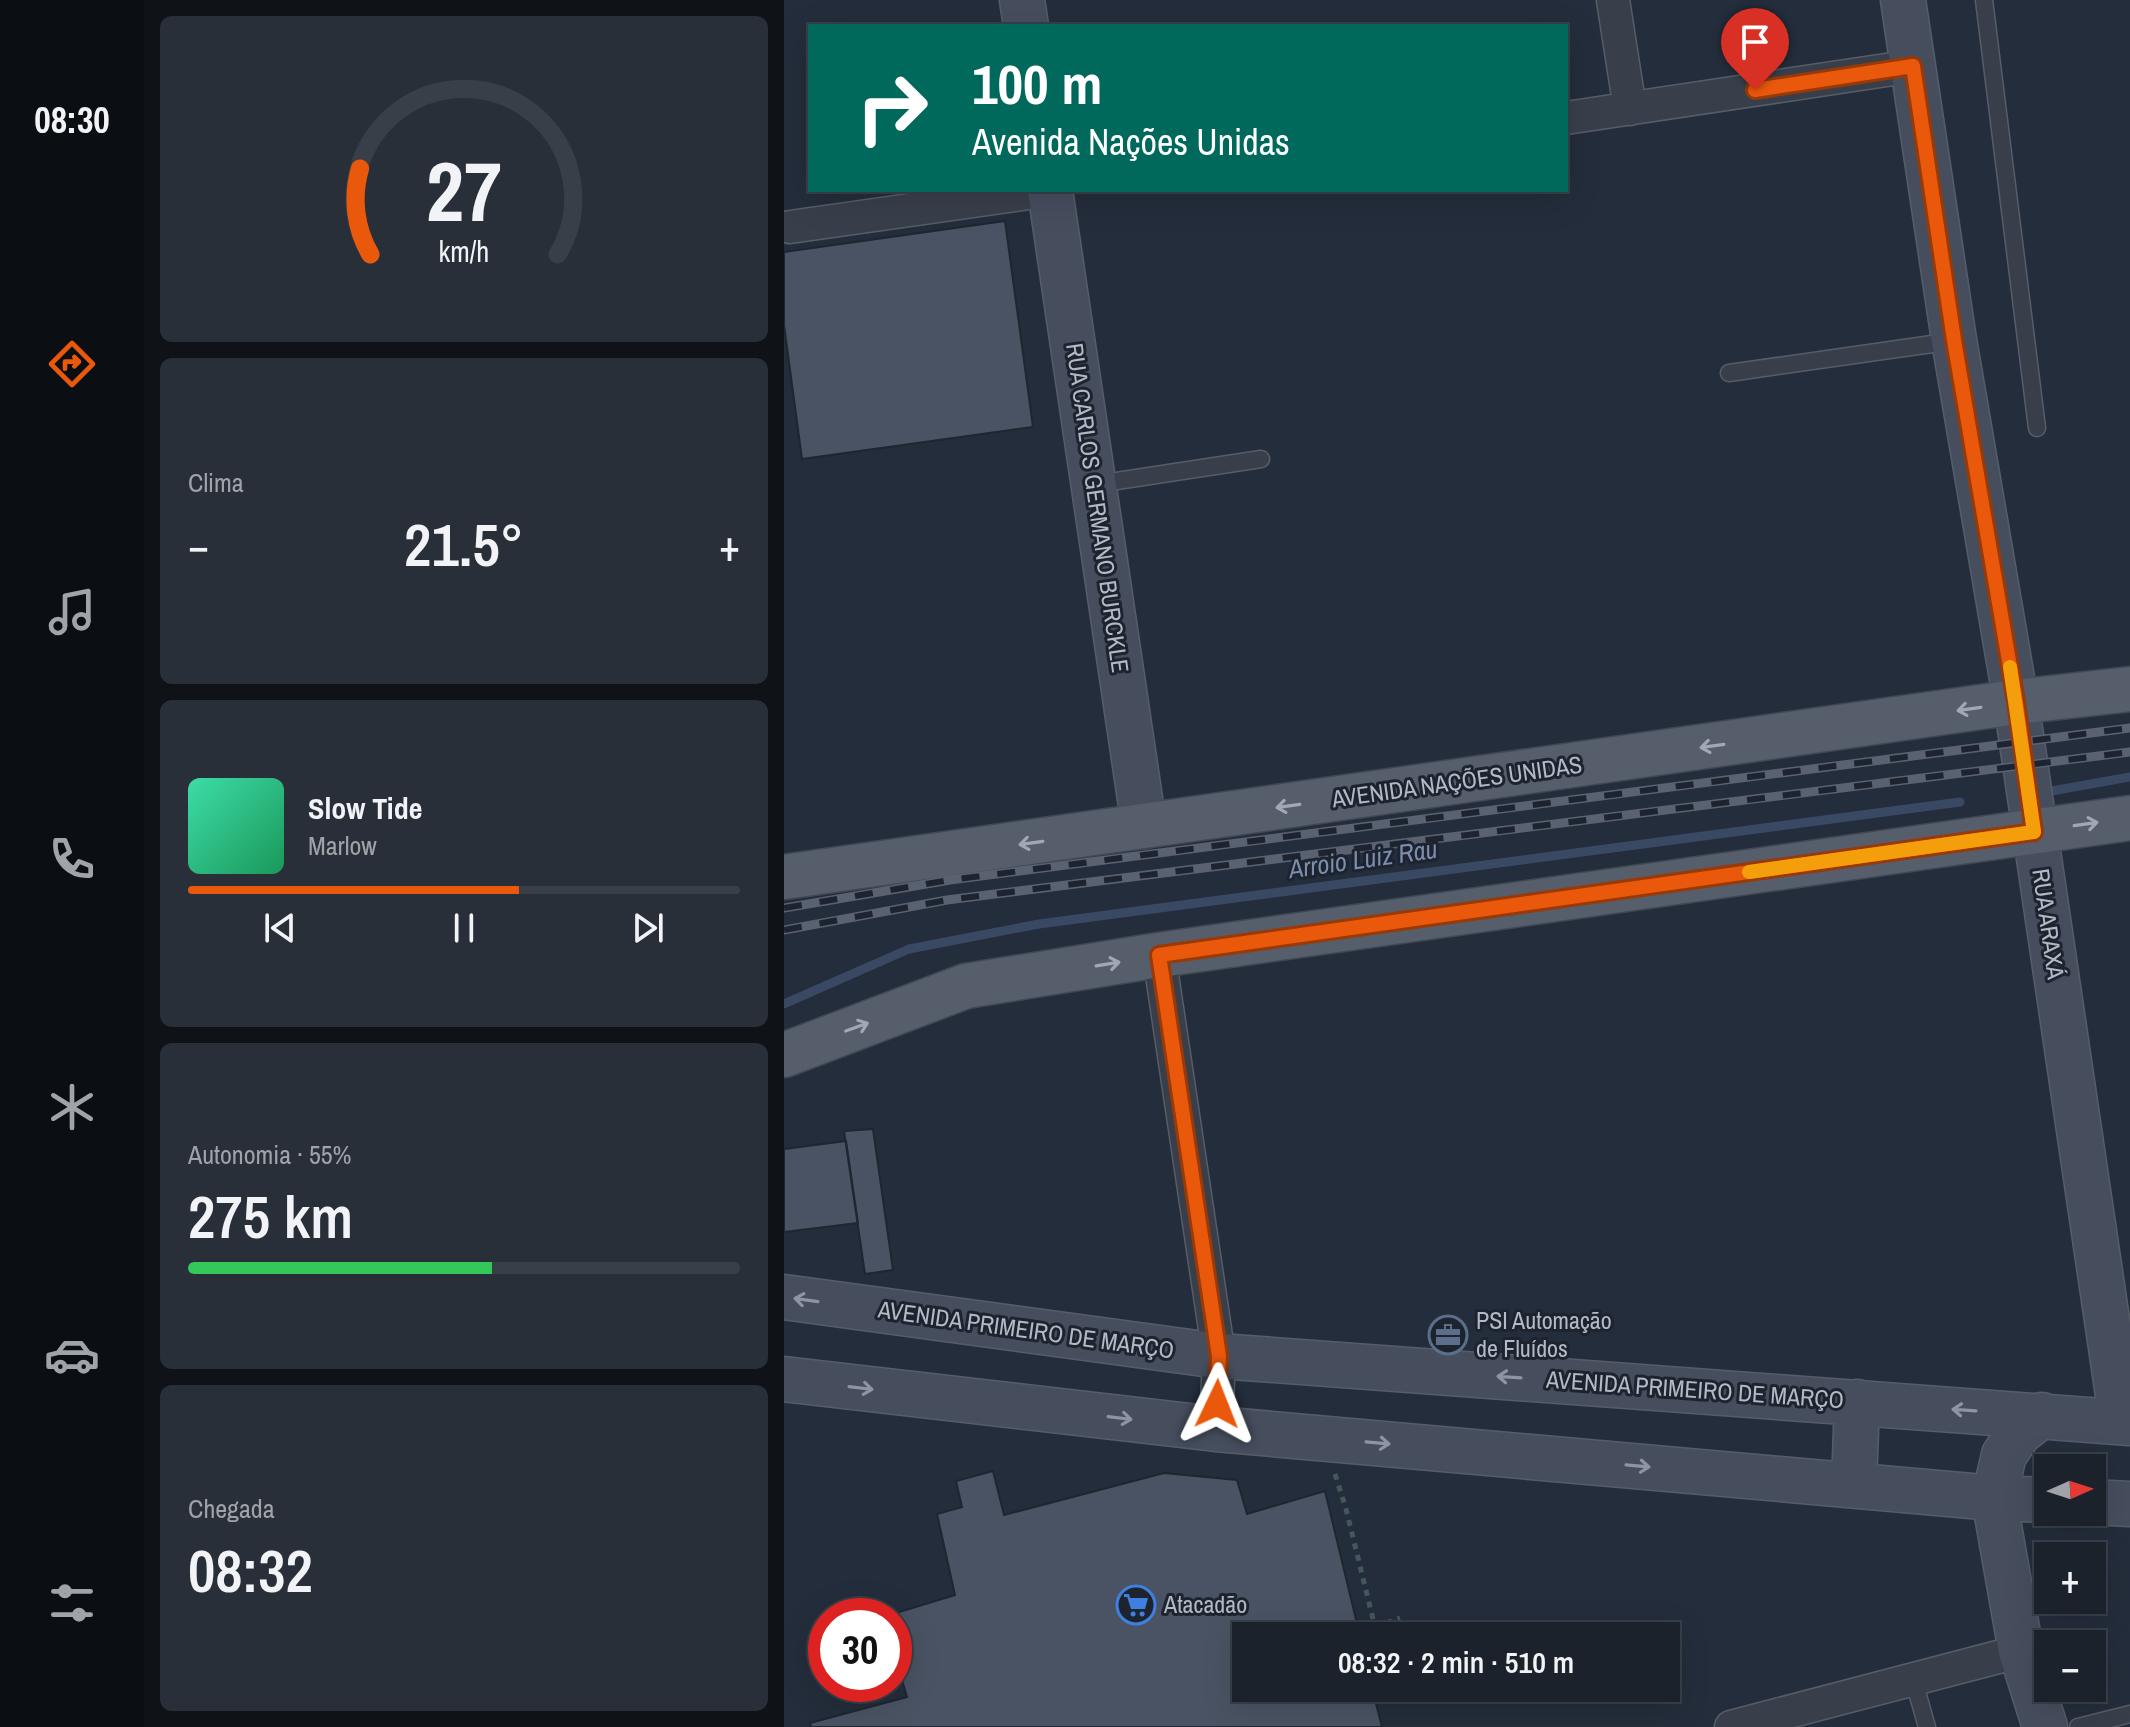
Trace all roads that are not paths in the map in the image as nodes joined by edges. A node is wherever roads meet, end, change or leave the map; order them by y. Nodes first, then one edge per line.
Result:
1 (1022, 0) edge
2 (1613, 0) edge
3 (1903, 0) edge
4 (1984, 0) edge
5 (1026, 24) edge
6 (1913, 66) junction
7 (1630, 109) junction
8 (1568, 118) edge
9 (1036, 192) edge
10 (1050, 192) edge
11 (790, 227) dead end
12 (1954, 340) junction
13 (1729, 373) dead end
14 (2037, 428) dead end
15 (1261, 459) dead end
16 (1093, 484) junction
17 (2130, 689) edge
18 (2016, 702) junction
19 (2130, 818) edge
20 (1144, 826) junction
21 (2034, 832) junction
22 (784, 877) edge
23 (1159, 955) junction
24 (784, 1055) edge
25 (784, 1297) edge
26 (1219, 1356) junction
27 (784, 1379) edge
28 (1857, 1402) junction
29 (2042, 1415) junction
30 (2126, 1422) edge
31 (1216, 1429) junction
32 (1854, 1485) junction
33 (1994, 1498) junction
34 (2034, 1499) edge
35 (2106, 1503) edge
36 (2130, 1504) edge
37 (2021, 1651) junction
38 (1913, 1678) junction
39 (2130, 1714) edge
40 (1731, 1727) edge
41 (1927, 1727) edge
42 (2045, 1727) edge
43 (2078, 1727) edge

1 - 5 main road
2 - 7 street
3 - 6 main road, RUA ARAXÁ
4 - 14 lane
6 - 7 street
6 - 12 main road, RUA ARAXÁ
7 - 8 street
9 - 11 street
10 - 16 main road, RUA CARLOS GERMANO BURCKLE
12 - 13 lane
12 - 18 main road, RUA ARAXÁ
15 - 16 lane
16 - 20 main road, RUA CARLOS GERMANO BURCKLE
17 - 18 main road, AVENIDA NAÇÕES UNIDAS
18 -> 20 main road, AVENIDA NAÇÕES UNIDAS
18 - 21 main road, RUA ARAXÁ
21 -> 19 main road
20 -> 22 main road, AVENIDA NAÇÕES UNIDAS
21 - 23 main road
21 - 30 main road, RUA ARAXÁ
24 -> 23 main road
23 - 26 street
26 -> 25 main road, AVENIDA PRIMEIRO DE MARÇO
28 -> 26 main road, AVENIDA PRIMEIRO DE MARÇO
26 - 31 street
27 -> 31 main road
29 -> 28 main road, AVENIDA PRIMEIRO DE MARÇO
28 - 32 main road
29 - 30 main road, AVENIDA PRIMEIRO DE MARÇO
29 - 33 main road
31 -> 32 main road
32 - 33 main road
33 - 34 main road
33 - 37 main road
35 - 36 main road
37 - 38 street
37 - 42 main road
38 - 40 street
38 - 41 lane
39 - 43 lane

